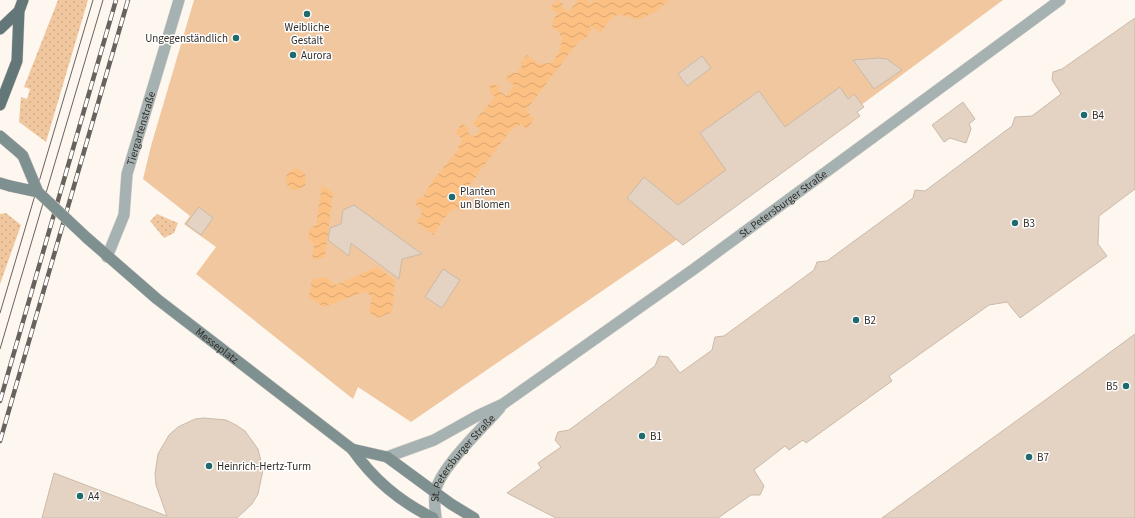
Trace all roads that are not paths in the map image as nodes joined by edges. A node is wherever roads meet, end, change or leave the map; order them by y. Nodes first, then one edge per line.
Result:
1 (23, 0) edge
2 (179, 0) edge
3 (1060, 0) edge
4 (19, 11) junction
5 (0, 30) edge
6 (0, 105) edge
7 (0, 136) edge
8 (5, 184) edge
9 (38, 192) junction
10 (107, 257) junction
11 (503, 404) junction
12 (352, 449) junction
13 (387, 457) junction
14 (435, 493) junction
15 (434, 518) edge
16 (474, 518) edge

1 - 4 main road
2 - 10 street, Tiergartenstraße
3 - 11 street, St. Petersburger Straße
4 - 5 main road
4 - 6 main road
7 - 9 main road, bridge
8 - 9 main road, bridge
9 - 10 main road, Messeplatz, bridge
10 - 12 main road, Messeplatz
11 - 13 street, St. Petersburger Straße
11 - 14 street, St. Petersburger Straße
12 - 13 main road, Messeplatz
12 - 15 main road, Messeplatz
13 - 14 main road, Messeplatz
14 - 15 street, St. Petersburger Straße
14 - 16 main road, Messeplatz

